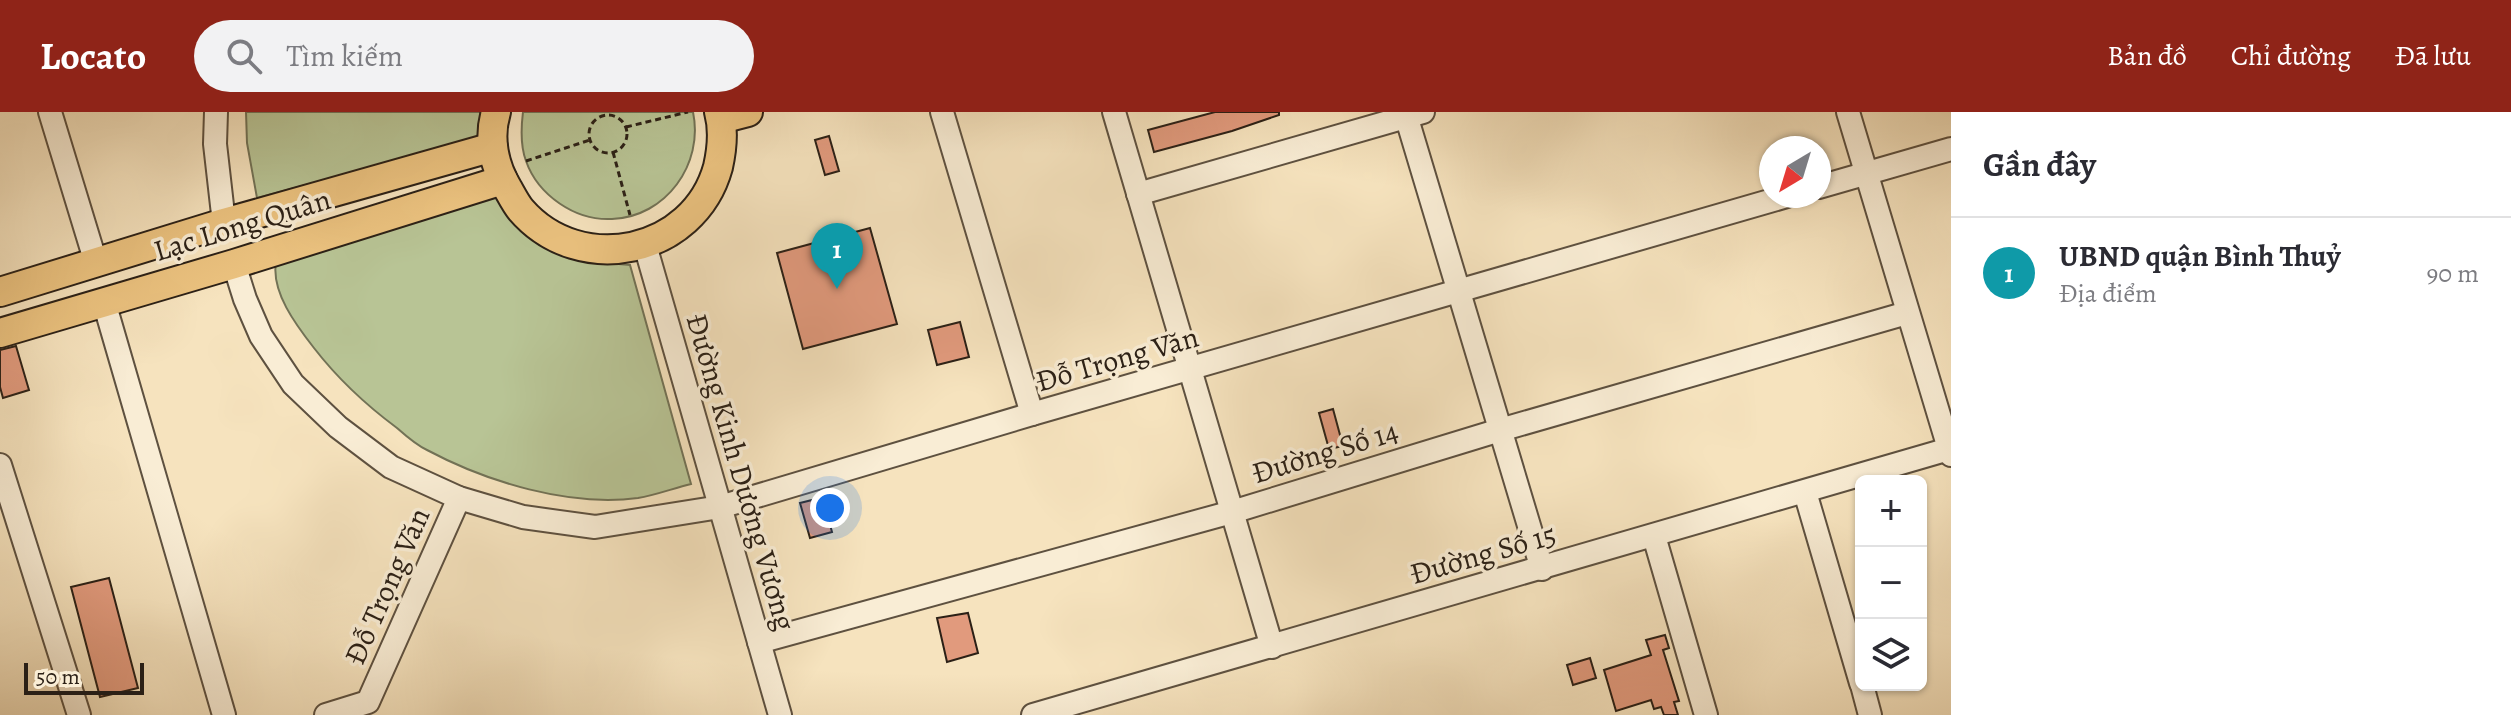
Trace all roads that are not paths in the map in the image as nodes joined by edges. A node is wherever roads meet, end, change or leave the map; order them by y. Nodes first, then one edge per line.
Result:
1 (50, 112) edge
2 (216, 112) edge
3 (496, 112) edge
4 (942, 112) edge
5 (1114, 112) edge
6 (1848, 112) edge
7 (729, 114) edge
8 (1412, 114) edge
9 (493, 147) junction
10 (1951, 149) edge
11 (1866, 173) junction
12 (503, 180) junction
13 (1831, 183) edge
14 (1138, 194) junction
15 (1759, 204) edge
16 (224, 223) junction
17 (645, 245) junction
18 (96, 263) junction
19 (234, 264) junction
20 (1459, 291) junction
21 (0, 292) edge
22 (104, 302) junction
23 (1907, 313) junction
24 (0, 333) edge
25 (1189, 369) junction
26 (1032, 414) junction
27 (1500, 430) junction
28 (1950, 452) edge
29 (0, 465) edge
30 (1805, 492) junction
31 (459, 498) junction
32 (720, 507) junction
33 (1232, 512) junction
34 (1654, 536) junction
35 (1542, 569) junction
36 (759, 642) junction
37 (1272, 647) junction
38 (1855, 663) edge
39 (1863, 691) edge
40 (370, 709) edge
41 (79, 715) edge
42 (224, 715) edge
43 (326, 715) edge
44 (780, 715) edge
45 (1033, 715) edge
46 (1706, 715) edge
47 (1870, 715) edge

1 - 18 street
2 - 16 street
3 - 9 main road
4 - 26 street
5 - 14 street
6 - 11 street
7 - 17 main road
8 - 14 street
8 - 20 street
9 - 12 main road
9 - 16 main road, Lạc Long Quân
10 - 11 street
11 - 13 street
11 - 23 street
12 - 17 main road
12 - 19 main road, Lạc Long Quân
14 - 25 street
15 - 20 street, Đỗ Trọng Văn
16 - 18 main road, Lạc Long Quân
16 - 19 main road
17 - 32 street, Đường Kinh Dương Vương
18 - 21 main road, Lạc Long Quân
19 - 22 main road, Lạc Long Quân
19 - 31 street, Đỗ Trọng Văn
20 - 25 street, Đỗ Trọng Văn
20 - 27 street
22 - 24 main road, Lạc Long Quân
22 - 42 street
23 - 27 street, Đường Số 14
23 - 28 street
25 - 26 street, Đỗ Trọng Văn
25 - 33 street
26 - 32 street, Đỗ Trọng Văn
27 - 33 street, Đường Số 14
27 - 35 street
28 - 30 street, Đường Số 15
29 - 41 street
30 - 34 street, Đường Số 15
30 - 38 street
31 - 32 street, Đỗ Trọng Văn
31 - 40 street, Đỗ Trọng Văn
32 - 36 street, Đường Kinh Dương Vương
33 - 36 street, Đường Số 14
33 - 37 street
34 - 35 street, Đường Số 15
34 - 46 street
35 - 37 street, Đường Số 15
36 - 44 street, Đường Kinh Dương Vương
37 - 45 street, Đường Số 15
39 - 47 street
40 - 43 street, Đỗ Trọng Văn

